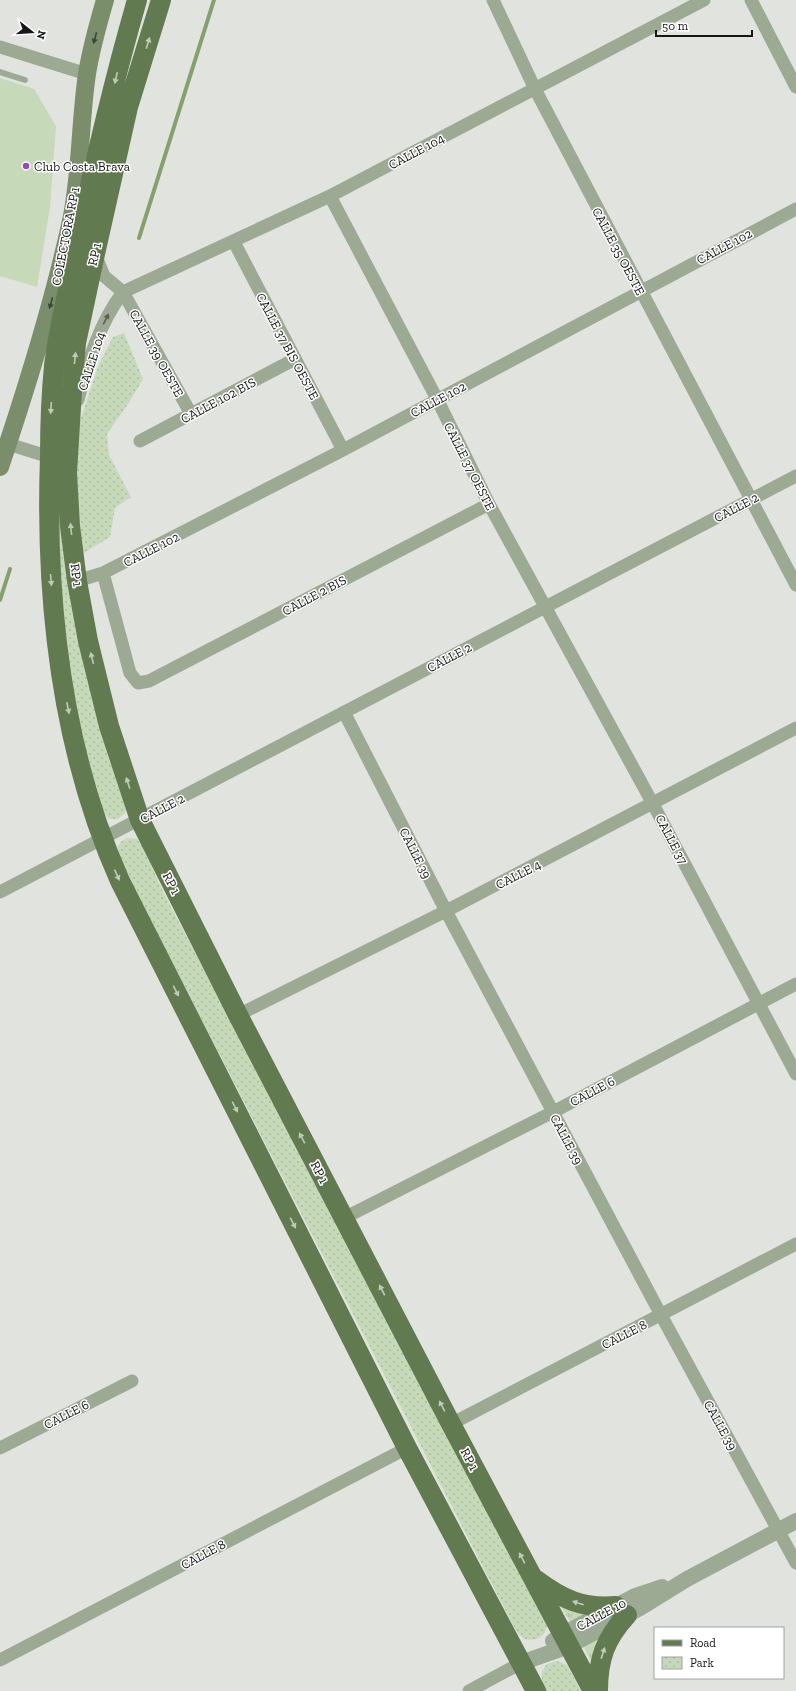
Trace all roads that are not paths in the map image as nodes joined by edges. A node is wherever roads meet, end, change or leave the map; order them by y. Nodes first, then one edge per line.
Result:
1 (105, 0) edge
2 (137, 0) edge
3 (161, 0) edge
4 (493, 0) edge
5 (704, 0) edge
6 (751, 0) edge
7 (0, 47) edge
8 (0, 72) edge
9 (87, 74) junction
10 (26, 80) dead end
11 (796, 87) edge
12 (535, 89) junction
13 (330, 196) junction
14 (796, 209) edge
15 (234, 242) junction
16 (94, 254) junction
17 (640, 291) junction
18 (123, 292) junction
19 (295, 359) junction
20 (437, 399) junction
21 (191, 414) junction
22 (140, 441) dead end
23 (8, 444) junction
24 (62, 449) junction
25 (343, 450) junction
26 (0, 467) edge
27 (796, 476) edge
28 (750, 499) junction
29 (489, 504) junction
30 (104, 573) junction
31 (77, 581) junction
32 (796, 585) edge
33 (545, 607) junction
34 (344, 712) junction
35 (796, 728) edge
36 (653, 804) junction
37 (140, 820) junction
38 (102, 839) junction
39 (0, 892) edge
40 (446, 911) junction
41 (796, 984) edge
42 (758, 1004) junction
43 (238, 1015) junction
44 (796, 1074) edge
45 (553, 1112) junction
46 (344, 1218) junction
47 (796, 1244) edge
48 (660, 1315) junction
49 (132, 1381) dead end
50 (451, 1424) junction
51 (0, 1448) edge
52 (407, 1448) junction
53 (796, 1521) edge
54 (778, 1530) junction
55 (796, 1563) edge
56 (533, 1577) junction
57 (621, 1610) junction
58 (566, 1640) junction
59 (0, 1660) edge
60 (521, 1663) junction
61 (469, 1691) edge
62 (536, 1691) edge
63 (593, 1691) edge
64 (598, 1691) edge

1 -> 9 main road, COLECTORA RP 1
2 -> 24 main road, RP 1
16 -> 3 main road, RP 1
4 - 12 street, CALLE 35 OESTE
5 - 12 street, CALLE 104
6 - 11 street
7 - 9 street
8 - 10 lane
9 -> 23 main road, COLECTORA RP 1
12 - 13 street, CALLE 104
12 - 17 street, CALLE 35 OESTE
13 - 15 street, CALLE 104
13 - 20 street, CALLE 37 OESTE
14 - 17 street, CALLE 102
15 - 18 street, CALLE 104
15 - 19 street, CALLE 37 BIS OESTE
16 - 18 street
24 -> 16 main road, RP 1
17 - 20 street, CALLE 102
17 - 28 street, CALLE 35 OESTE
18 - 21 street, CALLE 39 OESTE
24 -> 18 street, CALLE 104
19 - 21 street, CALLE 102 BIS
19 - 25 street, CALLE 37 BIS OESTE
20 - 25 street, CALLE 102
20 - 29 street, CALLE 37 OESTE
21 - 22 street, CALLE 102 BIS
23 - 24 street
23 - 26 main road, COLECTORA RP 1
31 -> 24 main road, RP 1
24 -> 38 main road, RP 1
25 - 30 street, CALLE 102
27 - 28 street, CALLE 2
28 - 32 street, CALLE 35 OESTE
28 - 33 street, CALLE 2
29 - 30 street, CALLE 2 BIS
29 - 33 street, CALLE 37 OESTE
30 - 31 street, CALLE 102
37 -> 31 main road, RP 1
33 - 34 street, CALLE 2
33 - 36 street, CALLE 37
34 - 37 street, CALLE 2
34 - 40 street, CALLE 39
35 - 36 street, CALLE 4
36 - 40 street, CALLE 4
36 - 42 street, CALLE 37
37 - 38 street, CALLE 2
37 - 43 main road, RP 1
38 - 39 street, CALLE 2
38 -> 52 main road, RP 1
40 - 43 street, CALLE 4
40 - 45 street, CALLE 39
41 - 42 street, CALLE 6
42 - 44 street, CALLE 37
42 - 45 street, CALLE 6
46 -> 43 main road, RP 1
45 - 46 street, CALLE 6
45 - 48 street, CALLE 39
50 -> 46 main road, RP 1
47 - 48 street, CALLE 8
48 - 50 street, CALLE 8
48 - 54 street, CALLE 39
49 - 51 street, CALLE 6
56 -> 50 main road, RP 1
52 - 59 street, CALLE 8
52 - 60 main road, RP 1
53 - 54 street, CALLE 10
54 - 55 street, CALLE 39
54 - 57 street, CALLE 10
57 -> 56 main road
56 - 58 main road, RP 1
57 - 58 street, CALLE 10
64 -> 57 main road
58 - 60 street, CALLE 10
58 - 63 main road, RP 1
60 - 61 street, CALLE 10
60 - 62 main road, RP 1

